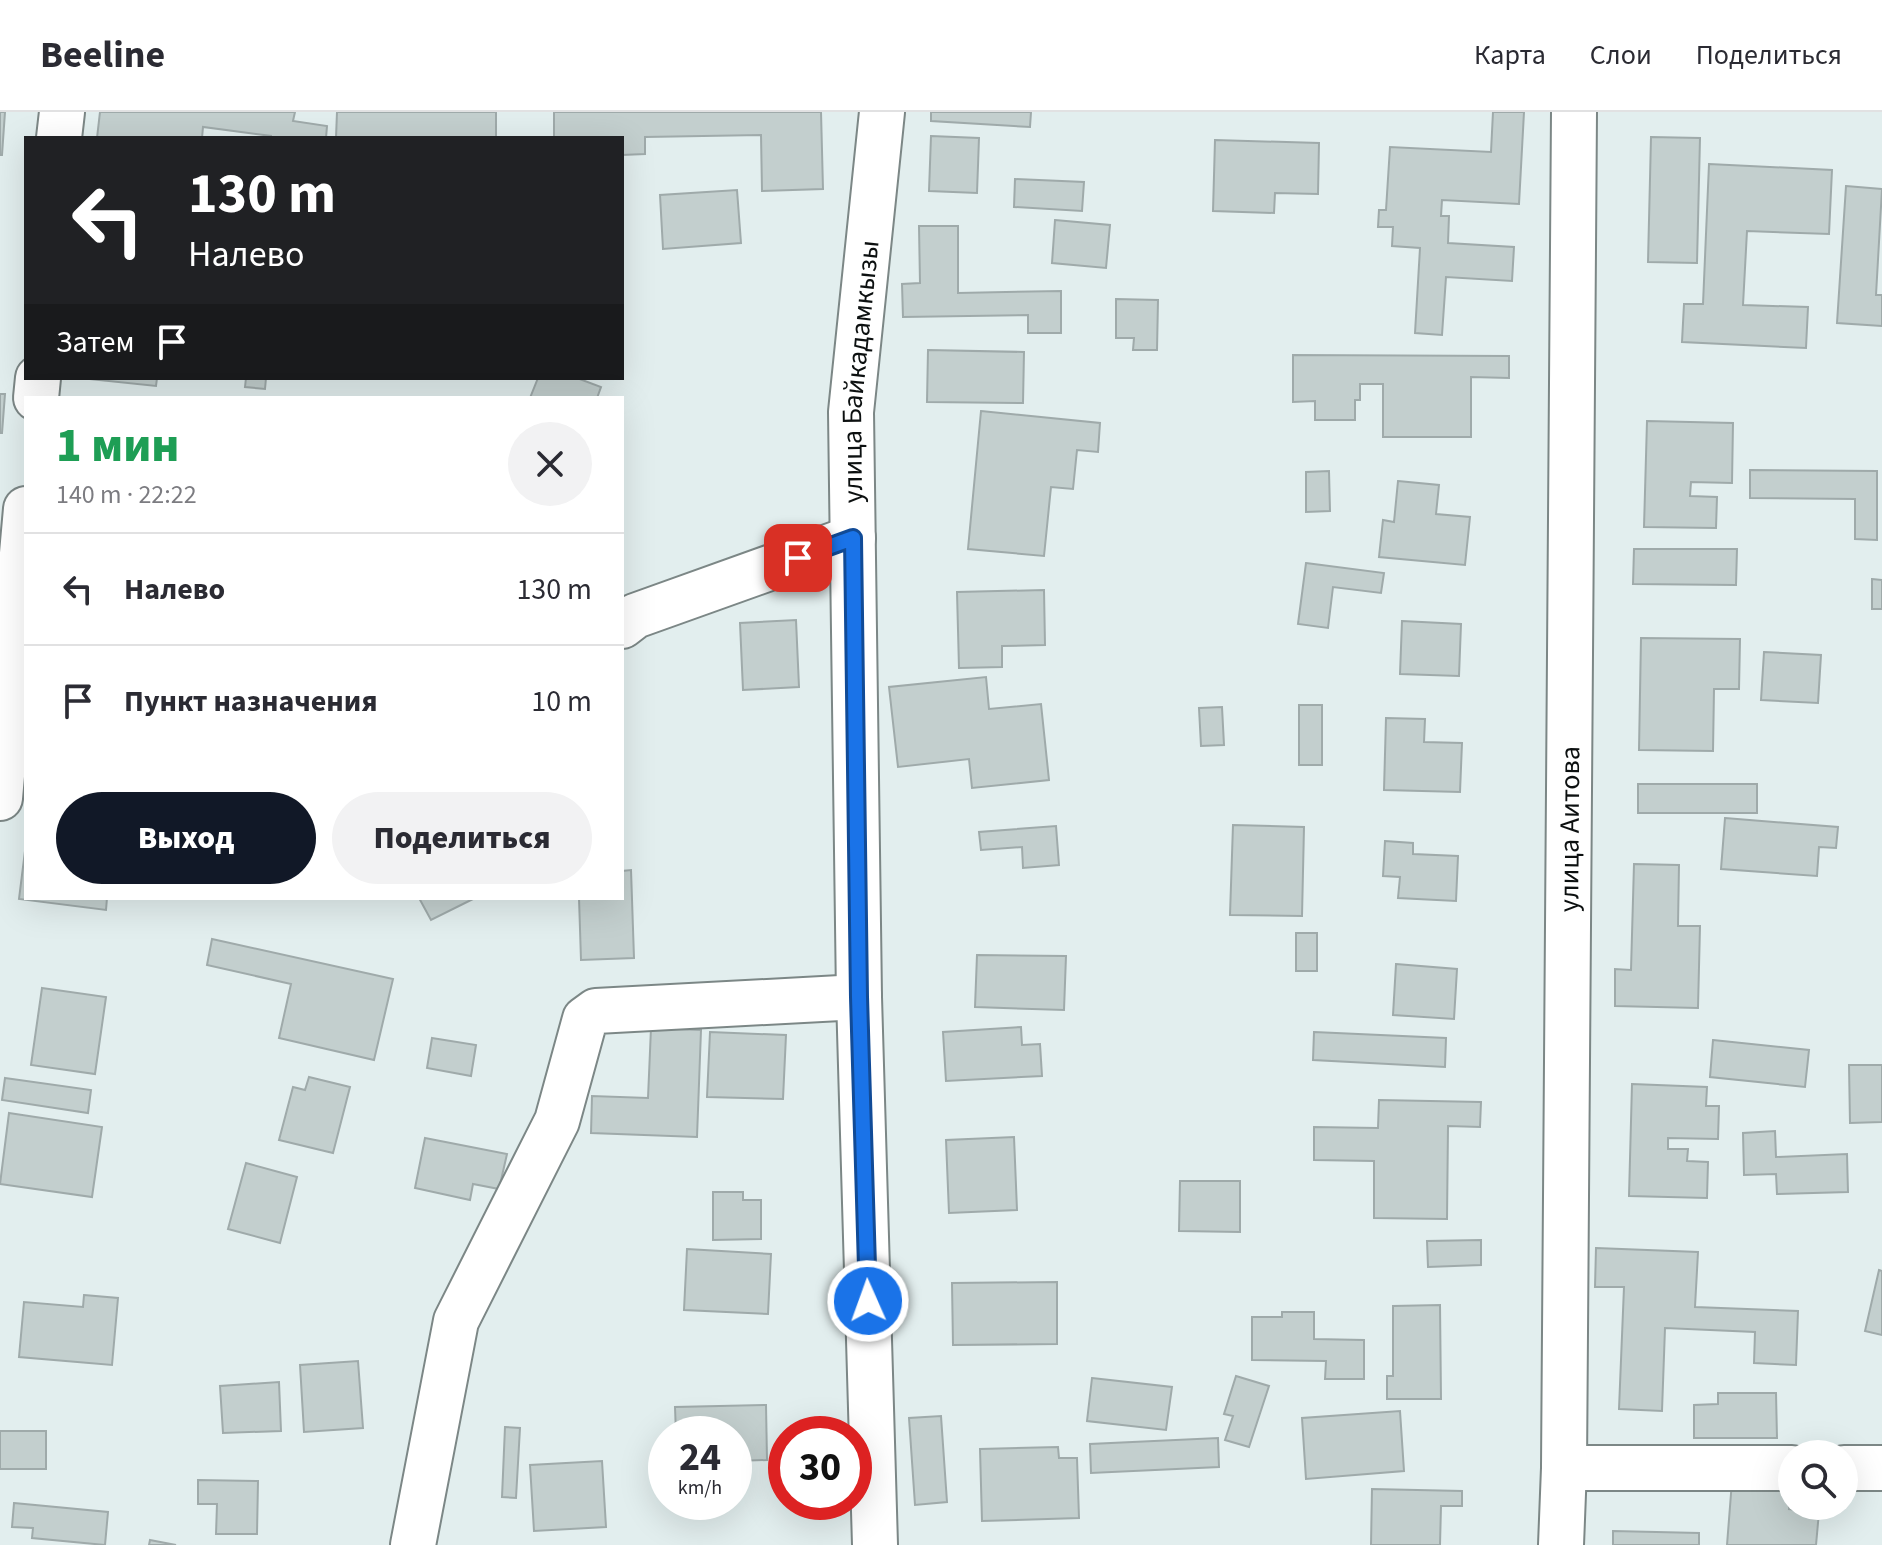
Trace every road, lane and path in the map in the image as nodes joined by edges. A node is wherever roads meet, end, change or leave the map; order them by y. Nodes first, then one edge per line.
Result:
1 (62, 112) edge
2 (882, 112) edge
3 (1574, 112) edge
4 (59, 136) edge
5 (24, 531) edge
6 (853, 538) junction
7 (624, 624) edge
8 (0, 798) edge
9 (859, 997) junction
10 (1564, 1468) junction
11 (1778, 1468) edge
12 (1858, 1468) edge
13 (1882, 1468) edge
14 (413, 1545) edge
15 (875, 1545) edge
16 (1561, 1545) edge

1 - 4 street
2 - 6 street, улица Байкадамкызы
3 - 10 street, улица Аитова
5 - 8 street
6 - 7 street
6 - 9 street, улица Байкадамкызы
9 - 14 street
9 - 15 street, улица Байкадамкызы
10 - 11 street
10 - 16 street, улица Аитова
12 - 13 street

